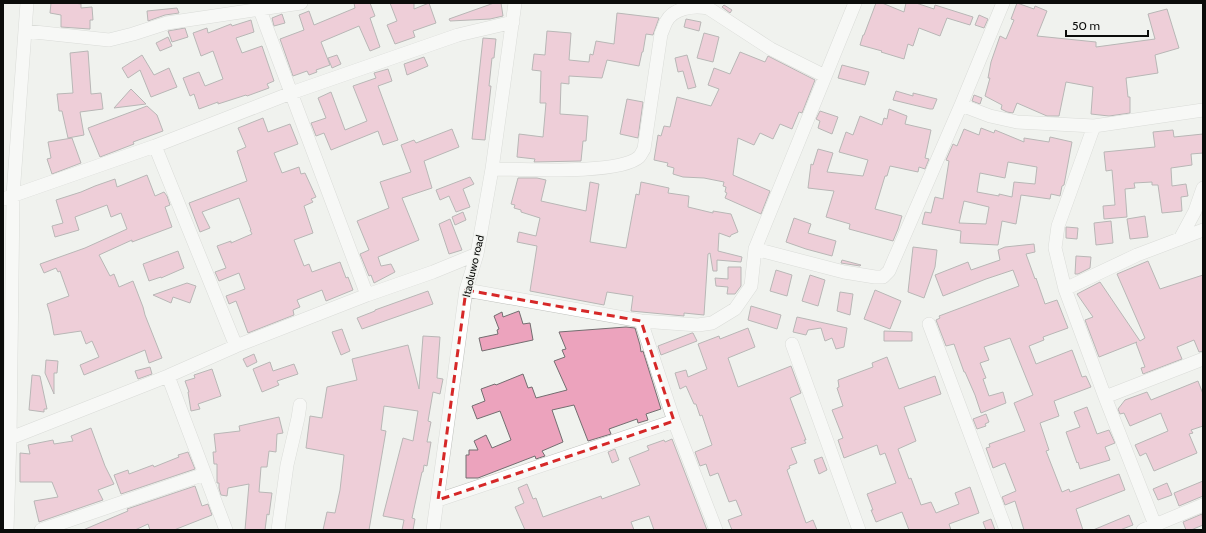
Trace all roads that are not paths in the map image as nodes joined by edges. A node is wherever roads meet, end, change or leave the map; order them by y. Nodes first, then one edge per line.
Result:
1 (27, 3) edge
2 (301, 3) edge
3 (515, 3) edge
4 (855, 3) edge
5 (1003, 3) edge
6 (260, 10) junction
7 (513, 22) junction
8 (25, 31) junction
9 (825, 76) junction
10 (291, 93) junction
11 (961, 105) junction
12 (1203, 110) edge
13 (1094, 126) junction
14 (155, 146) junction
15 (492, 169) junction
16 (1203, 188) edge
17 (8, 197) edge
18 (1203, 230) edge
19 (1180, 239) junction
20 (755, 249) junction
21 (477, 254) junction
22 (1065, 289) junction
23 (466, 290) junction
24 (367, 295) junction
25 (641, 321) junction
26 (929, 324) dead end
27 (792, 344) dead end
28 (236, 346) junction
29 (1203, 359) edge
30 (168, 376) junction
31 (1105, 397) junction
32 (300, 404) dead end
33 (674, 421) junction
34 (7, 439) edge
35 (205, 474) junction
36 (438, 500) junction
37 (1203, 506) edge
38 (1149, 528) edge
39 (8, 530) edge
40 (41, 530) edge
41 (226, 530) edge
42 (278, 530) edge
43 (433, 530) edge
44 (716, 530) edge
45 (859, 530) edge
46 (1006, 530) edge

1 - 8 street
2 - 6 street
3 - 7 street, Itaoluwo road
4 - 9 street
5 - 11 street
6 - 8 street
6 - 10 street
7 - 10 street
7 - 15 street, Itaoluwo road
8 - 17 street
9 - 15 street
9 - 20 street
10 - 14 street
10 - 24 street
11 - 13 street
11 - 20 street
12 - 13 street
13 - 22 street
14 - 17 street
14 - 28 street
15 - 21 street, Itaoluwo road
16 - 19 street
17 - 34 street
18 - 19 street
19 - 22 street
20 - 25 street
21 - 23 street, Itaoluwo road
21 - 24 street
22 - 31 street
23 - 25 street
23 - 36 street, Itaoluwo road
24 - 28 street
25 - 33 street
26 - 46 street
27 - 45 street
28 - 30 street
29 - 31 street
30 - 34 street
30 - 35 street
31 - 38 street
32 - 42 street
33 - 36 street
33 - 44 street
34 - 39 street
35 - 40 street
35 - 41 street
36 - 43 street, Itaoluwo road
37 - 38 street

